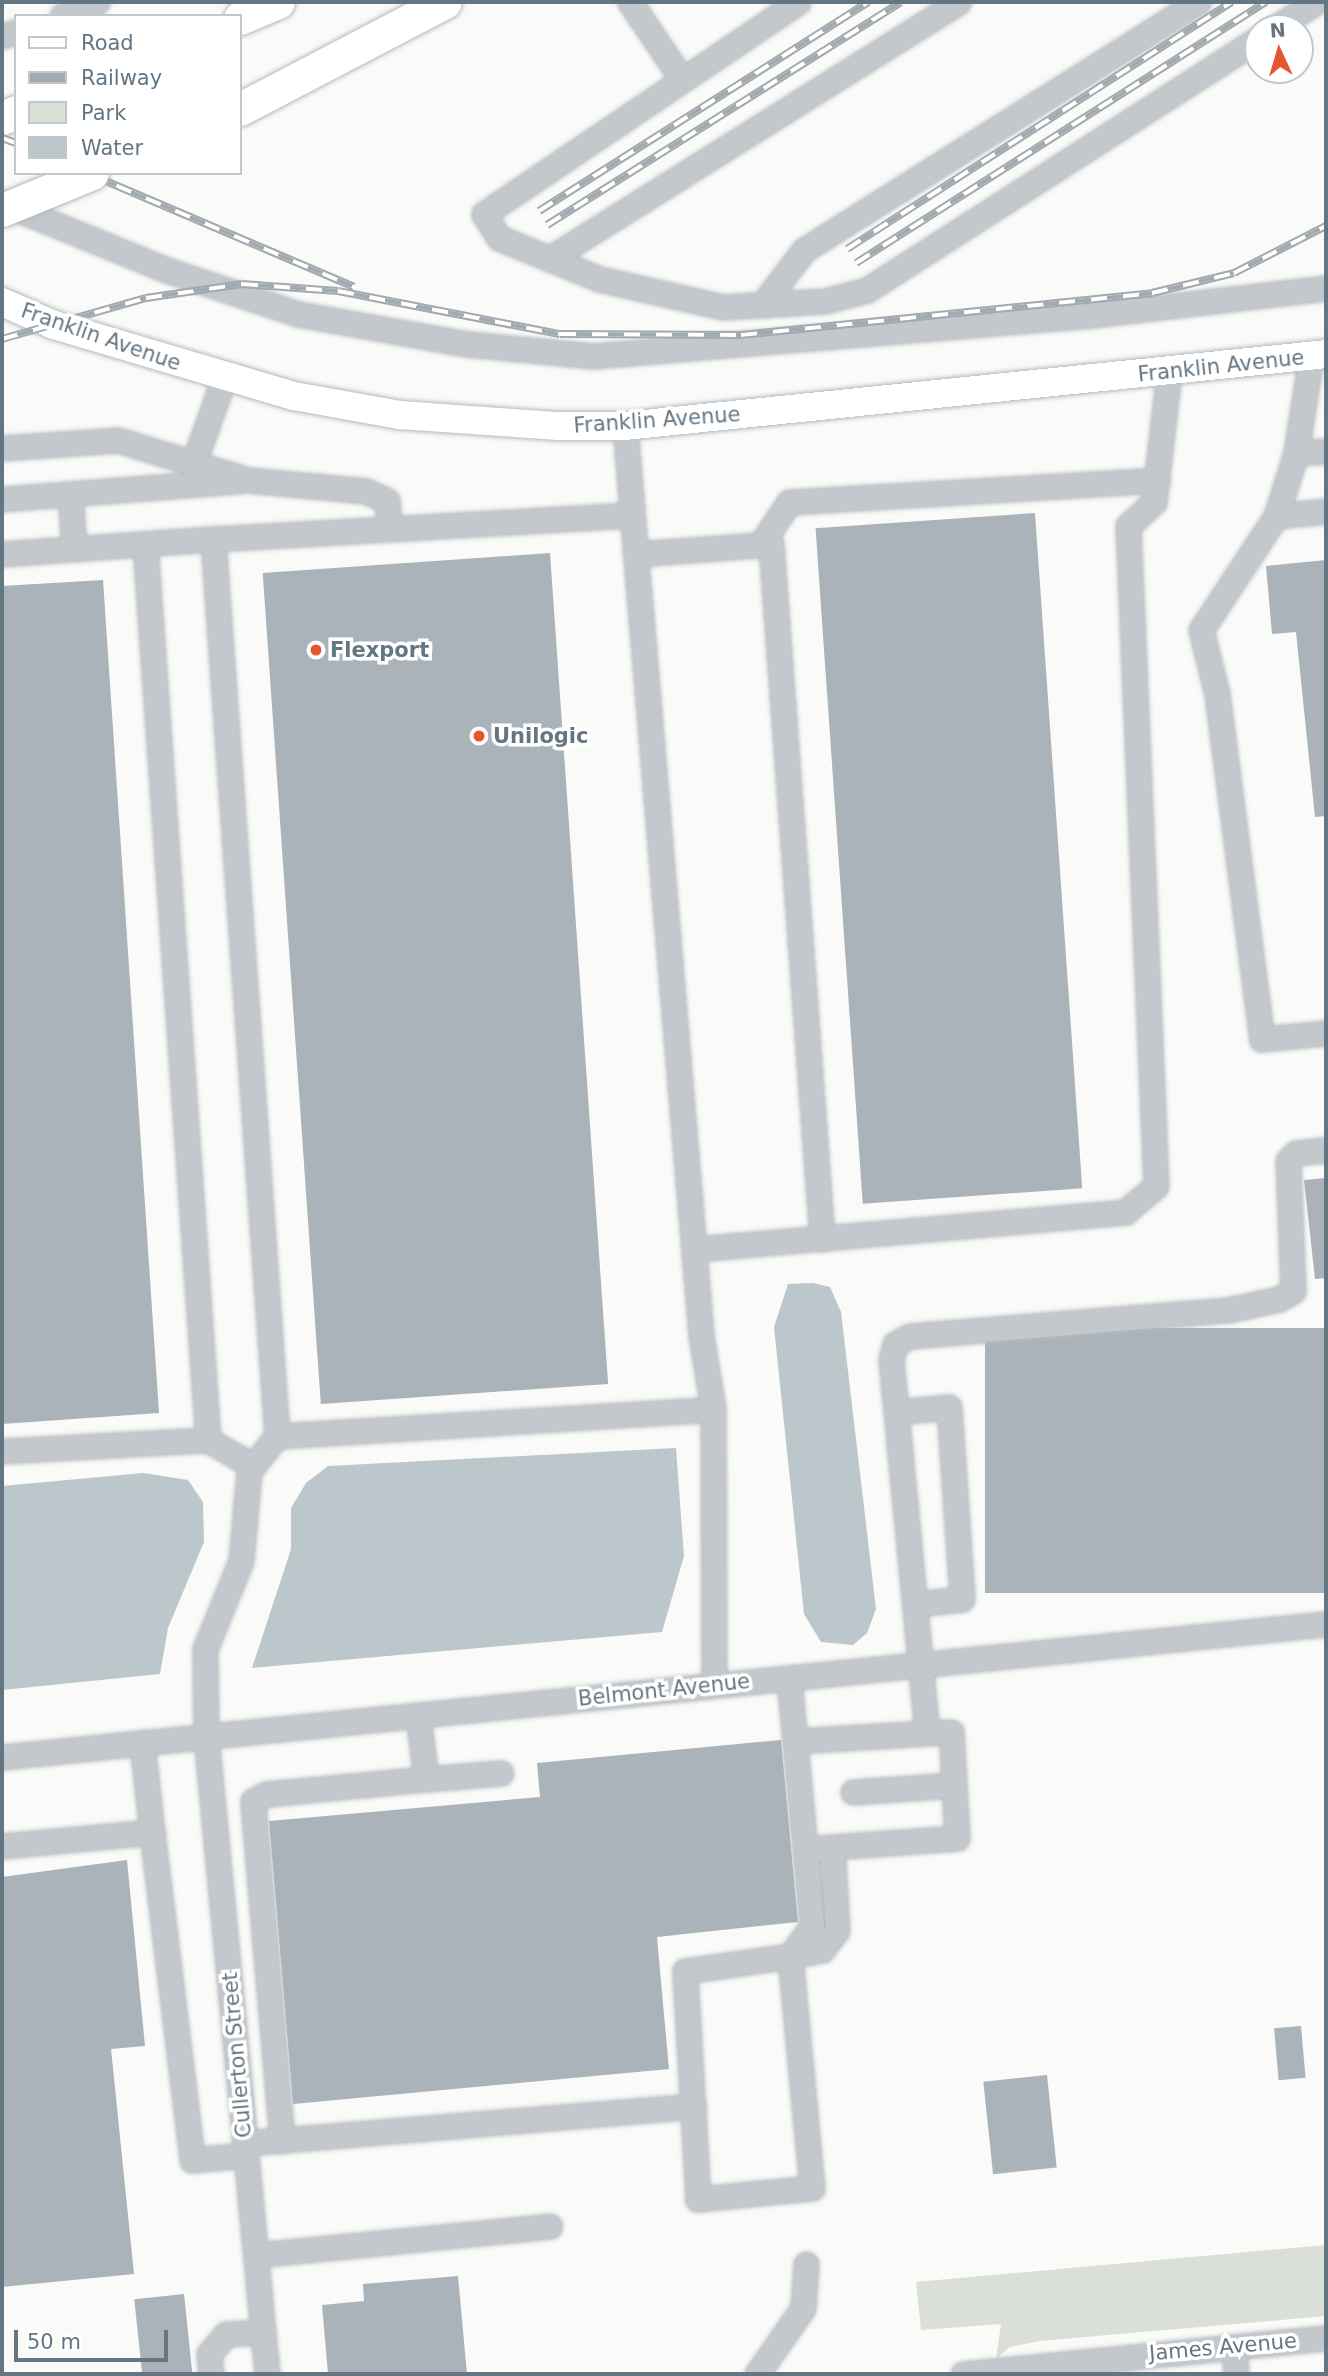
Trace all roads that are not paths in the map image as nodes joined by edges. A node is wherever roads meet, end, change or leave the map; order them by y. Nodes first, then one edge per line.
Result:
1 (97, 2) edge
2 (278, 2) edge
3 (445, 2) edge
4 (629, 2) edge
5 (798, 2) edge
6 (958, 2) edge
7 (1198, 2) edge
8 (1316, 2) edge
9 (63, 14) edge
10 (1297, 14) edge
11 (242, 17) edge
12 (1244, 48) edge
13 (681, 78) junction
14 (242, 108) edge
15 (87, 175) edge
16 (2, 203) edge
17 (2, 210) edge
18 (549, 258) junction
19 (1326, 288) edge
20 (2, 302) edge
21 (762, 305) junction
22 (1318, 356) edge
23 (1169, 372) junction
24 (224, 378) junction
25 (625, 426) junction
26 (2, 448) edge
27 (1326, 451) edge
28 (1296, 453) junction
29 (194, 463) junction
30 (248, 480) junction
31 (1157, 480) junction
32 (70, 494) junction
33 (2, 499) edge
34 (1326, 511) edge
35 (632, 515) junction
36 (1276, 516) junction
37 (390, 530) junction
38 (213, 540) junction
39 (145, 544) junction
40 (761, 544) junction
41 (74, 549) junction
42 (2, 554) edge
43 (636, 554) junction
44 (1326, 1033) edge
45 (1326, 1150) edge
46 (822, 1239) junction
47 (695, 1250) junction
48 (713, 1409) junction
49 (896, 1412) junction
50 (277, 1436) junction
51 (208, 1440) junction
52 (2, 1451) edge
53 (253, 1466) junction
54 (916, 1604) junction
55 (1326, 1623) edge
56 (922, 1664) junction
57 (789, 1678) junction
58 (714, 1685) junction
59 (418, 1715) junction
60 (927, 1733) junction
61 (206, 1736) junction
62 (795, 1741) junction
63 (142, 1743) junction
64 (2, 1757) edge
65 (501, 1773) dead end
66 (426, 1779) junction
67 (954, 1785) junction
68 (853, 1791) dead end
69 (152, 1832) junction
70 (2, 1846) edge
71 (832, 1847) junction
72 (805, 1849) junction
73 (258, 1891) junction
74 (221, 1894) junction
75 (790, 1956) junction
76 (692, 2106) junction
77 (282, 2141) junction
78 (246, 2149) junction
79 (550, 2227) dead end
80 (256, 2255) junction
81 (806, 2264) dead end
82 (263, 2332) junction
83 (1326, 2338) edge
84 (1234, 2347) junction
85 (1114, 2366) edge
86 (994, 2373) edge
87 (211, 2374) edge
88 (267, 2374) edge
89 (757, 2374) edge
90 (962, 2374) edge
91 (1236, 2374) edge

1 - 9 street
2 - 11 highway
3 - 14 highway
4 - 13 street
5 - 13 street
6 - 18 street
7 - 21 street
8 - 10 street
12 - 21 street
13 - 18 street
15 - 17 highway, bridge
16 - 19 street
18 - 21 street
20 - 24 main road, Franklin Avenue
22 - 23 main road, Franklin Avenue
22 - 28 street
23 - 25 main road, Franklin Avenue
23 - 31 street
24 - 25 main road, Franklin Avenue
24 - 29 street
25 - 35 street
26 - 29 street
27 - 28 street
28 - 36 street
29 - 30 street
30 - 32 street
30 - 37 street
31 - 40 street
31 - 46 street
32 - 33 street
32 - 41 street
34 - 36 street
35 - 37 street
35 - 43 street
36 - 44 street
37 - 38 street
38 - 39 street
38 - 50 street
39 - 41 street
39 - 51 street
40 - 43 street
40 - 46 street
41 - 42 street
43 - 47 street
45 - 49 street
46 - 47 street
47 - 48 street
48 - 50 street
48 - 58 street
49 - 54 street
49 - 54 street
50 - 53 street
51 - 52 street
51 - 53 street
53 - 61 street, Cullerton Street
54 - 56 street
55 - 56 street, Belmont Avenue
56 - 57 street, Belmont Avenue
56 - 60 street
57 - 58 street, Belmont Avenue
57 - 62 street
58 - 59 street, Belmont Avenue
59 - 61 street, Belmont Avenue
59 - 66 street
60 - 62 street
60 - 67 street
61 - 63 street, Belmont Avenue
61 - 74 street, Cullerton Street
62 - 72 street
63 - 64 street, Belmont Avenue
63 - 69 street
65 - 66 street
66 - 73 street
67 - 68 street
67 - 71 street
69 - 70 street
69 - 78 street
71 - 72 street
71 - 75 street
72 - 75 street
73 - 74 street
73 - 77 street
74 - 78 street, Cullerton Street
75 - 76 street
75 - 76 street
76 - 77 street
77 - 78 street
78 - 80 street, Cullerton Street
79 - 80 street
80 - 82 street, Cullerton Street
81 - 89 street
82 - 87 street
82 - 88 street, Cullerton Street
83 - 84 street, James Avenue
84 - 85 street, James Avenue
84 - 91 street
85 - 86 street, James Avenue
86 - 90 street, James Avenue

